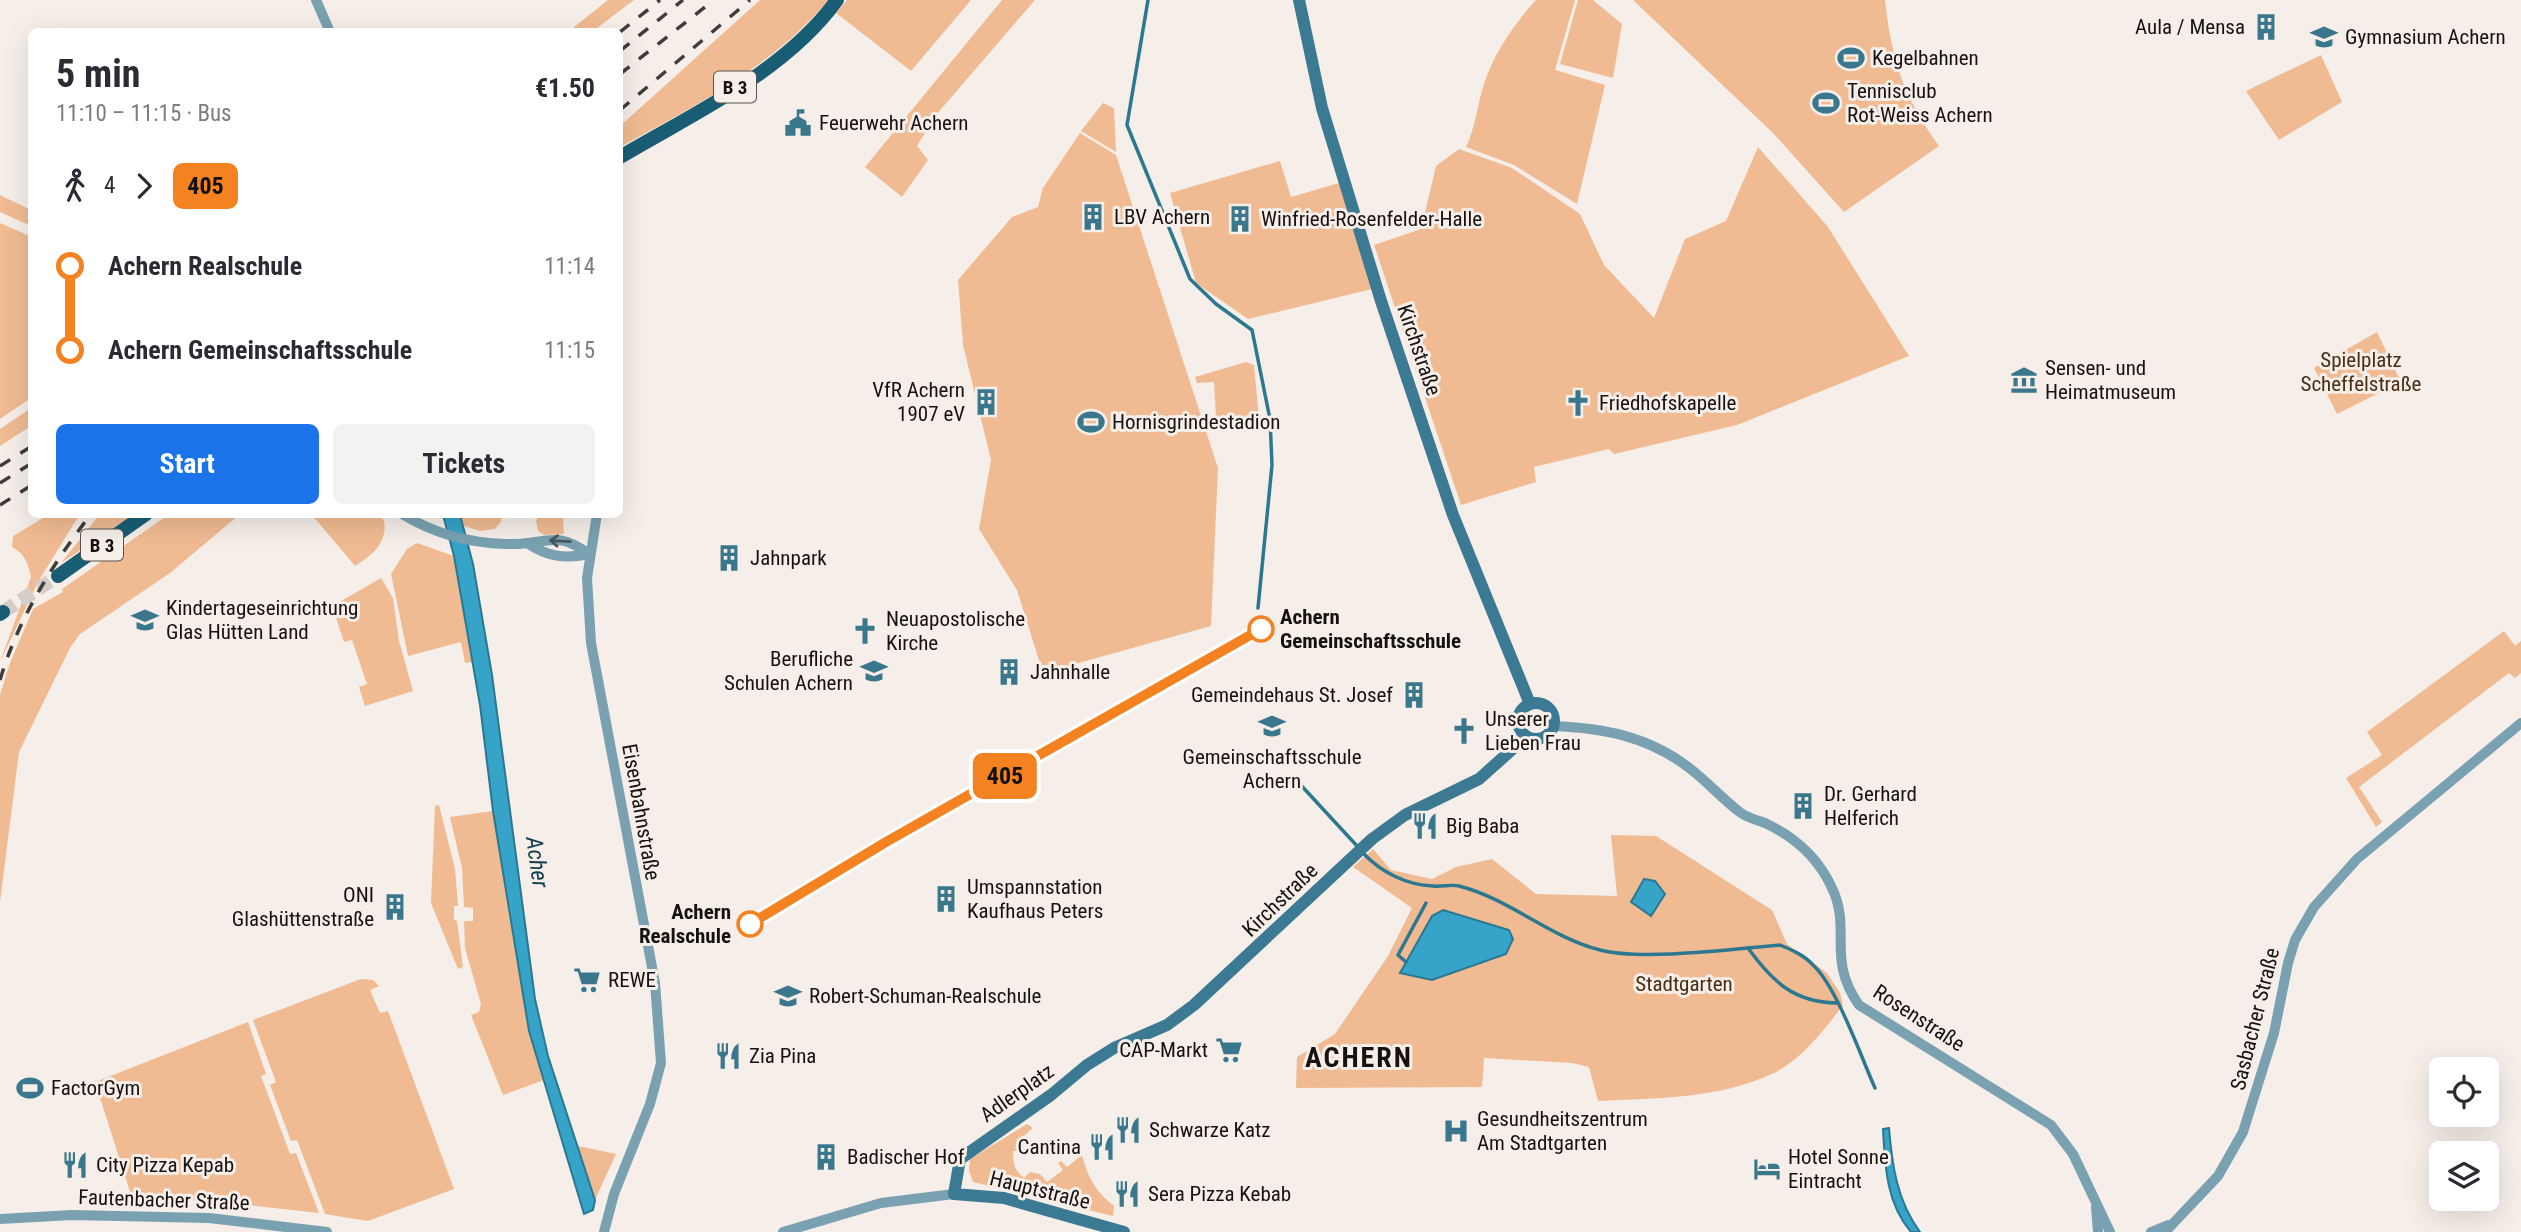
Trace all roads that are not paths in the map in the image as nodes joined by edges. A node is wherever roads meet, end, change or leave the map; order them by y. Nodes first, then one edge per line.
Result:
1 (316, 0) edge
2 (837, 0) edge
3 (1299, 0) edge
4 (328, 28) edge
5 (623, 155) edge
6 (139, 518) edge
7 (409, 518) edge
8 (596, 518) edge
9 (527, 543) junction
10 (590, 554) junction
11 (58, 576) tunnel mouth
12 (1530, 704) junction
13 (2521, 723) edge
14 (1553, 726) junction
15 (1526, 737) junction
16 (1128, 1042) joint
17 (954, 1194) junction
18 (2096, 1207) junction
19 (0, 1219) edge
20 (2166, 1229) edge
21 (327, 1232) edge
22 (604, 1232) edge
23 (783, 1232) edge
24 (1124, 1232) edge
25 (2098, 1232) edge
26 (2110, 1232) edge
27 (2151, 1232) edge

1 - 4 street
2 - 5 main road, B 3
3 - 12 main road, Kirchstraße
6 - 11 main road, B 3
7 - 9 street
8 - 10 street, Eisenbahnstraße
9 - 10 street
10 -> 9 street
10 - 22 street, Eisenbahnstraße
12 - 14 main road
12 - 15 main road
13 - 20 street, Sasbacher Straße
14 - 15 main road
14 - 18 street, Rosenstraße
15 - 16 main road, Kirchstraße
16 - 17 main road, Adlerplatz
17 - 23 street, Hauptstraße
17 - 24 main road, Hauptstraße
18 - 25 street, Rosenstraße
18 - 26 street, Rosenstraße
19 - 21 street, Fautenbacher Straße
20 - 27 street, Sasbacher Straße

